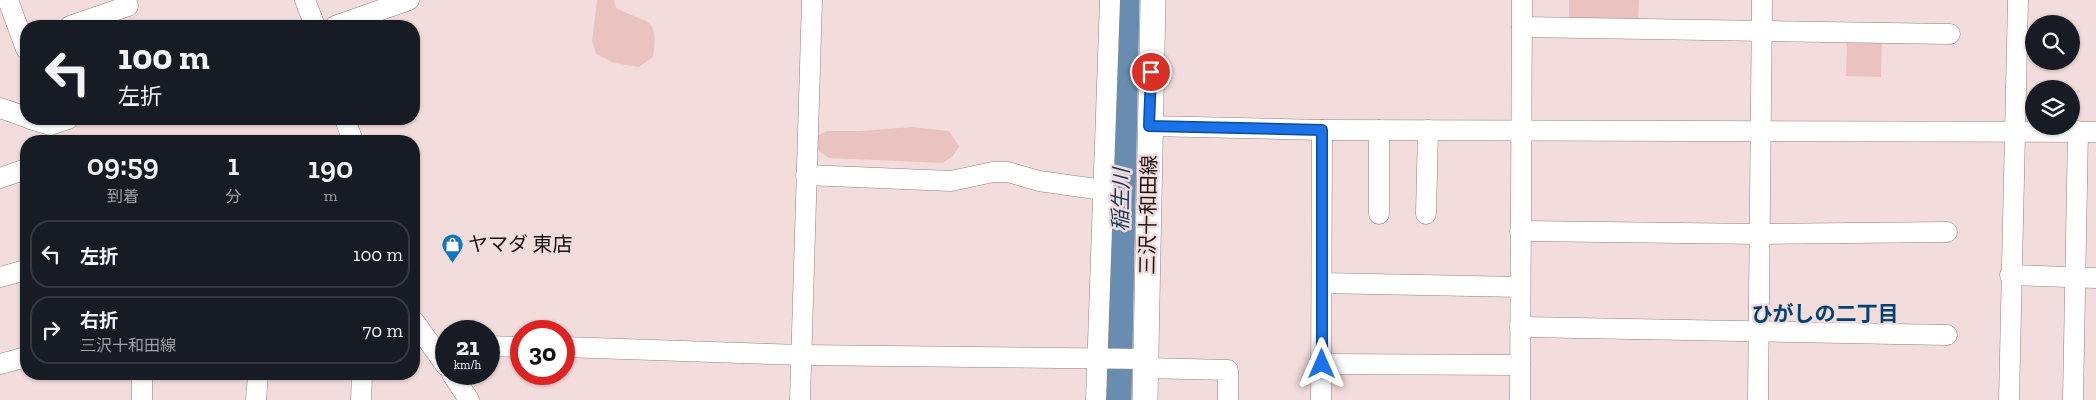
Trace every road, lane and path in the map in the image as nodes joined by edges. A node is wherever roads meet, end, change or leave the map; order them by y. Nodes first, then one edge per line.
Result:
1 (8, 0) edge
2 (126, 0) edge
3 (305, 0) edge
4 (409, 0) edge
5 (812, 0) edge
6 (1110, 0) edge
7 (1154, 0) edge
8 (1522, 0) edge
9 (1762, 0) edge
10 (2018, 0) edge
11 (87, 20) edge
12 (313, 20) edge
13 (352, 20) edge
14 (1522, 27) junction
15 (20, 29) edge
16 (1762, 30) junction
17 (1950, 34) dead end
18 (0, 108) edge
19 (20, 115) edge
20 (1149, 126) junction
21 (1322, 130) junction
22 (1379, 130) junction
23 (1428, 130) junction
24 (1521, 130) junction
25 (2014, 130) junction
26 (1761, 131) junction
27 (2087, 131) edge
28 (20, 171) edge
29 (806, 175) junction
30 (0, 178) edge
31 (1103, 190) junction
32 (1379, 214) dead end
33 (1426, 214) dead end
34 (1520, 231) junction
35 (1947, 232) dead end
36 (1760, 234) junction
37 (20, 272) edge
38 (2010, 275) junction
39 (0, 277) edge
40 (2075, 277) junction
41 (2096, 278) edge
42 (1322, 284) junction
43 (1520, 287) junction
44 (1520, 327) junction
45 (420, 330) edge
46 (1758, 332) junction
47 (1948, 335) dead end
48 (429, 344) edge
49 (575, 347) edge
50 (802, 355) junction
51 (20, 359) edge
52 (1100, 359) junction
53 (1139, 362) junction
54 (0, 364) edge
55 (1322, 364) junction
56 (1520, 365) junction
57 (142, 380) edge
58 (258, 380) edge
59 (362, 380) edge
60 (459, 385) edge
61 (1228, 398) dead end
62 (142, 400) edge
63 (256, 400) edge
64 (361, 400) edge
65 (469, 400) edge
66 (800, 400) edge
67 (1096, 400) edge
68 (1144, 400) edge
69 (1321, 400) edge
70 (1520, 400) edge
71 (1758, 400) edge
72 (2009, 400) edge
73 (2073, 400) edge

1 - 15 street
2 - 11 street
3 - 12 street
4 - 13 street
5 - 29 street
6 - 31 street
7 - 20 main road, 三沢十和田線
8 - 14 street
9 - 16 street
10 - 25 street
14 - 16 street
14 - 24 street
16 - 17 street
16 - 26 street
18 - 19 street
20 - 21 street
20 - 53 main road, 三沢十和田線
21 - 22 street
21 - 42 street
22 - 23 street
22 - 32 street
23 - 24 street
23 - 33 street
24 - 26 street
24 - 34 street
25 - 26 street
25 - 27 street
25 - 38 street
26 - 36 street
27 - 40 street
28 - 30 street
29 - 31 street
29 - 50 street
31 - 52 street
34 - 36 street
34 - 43 street
35 - 36 street
36 - 46 street
37 - 39 street
38 - 40 street
38 - 72 street
40 - 41 street
40 - 73 street
42 - 43 street
42 - 55 street
43 - 44 street
44 - 46 street
44 - 56 street
45 - 48 street
46 - 47 street
46 - 71 street
49 - 50 street
50 - 52 street
50 - 66 street
51 - 54 street
52 - 53 street
52 - 67 street
53 - 61 street
53 - 68 main road, 三沢十和田線
55 - 56 street
55 - 69 street
56 - 70 street
57 - 62 street
58 - 63 street
59 - 64 street
60 - 65 street

